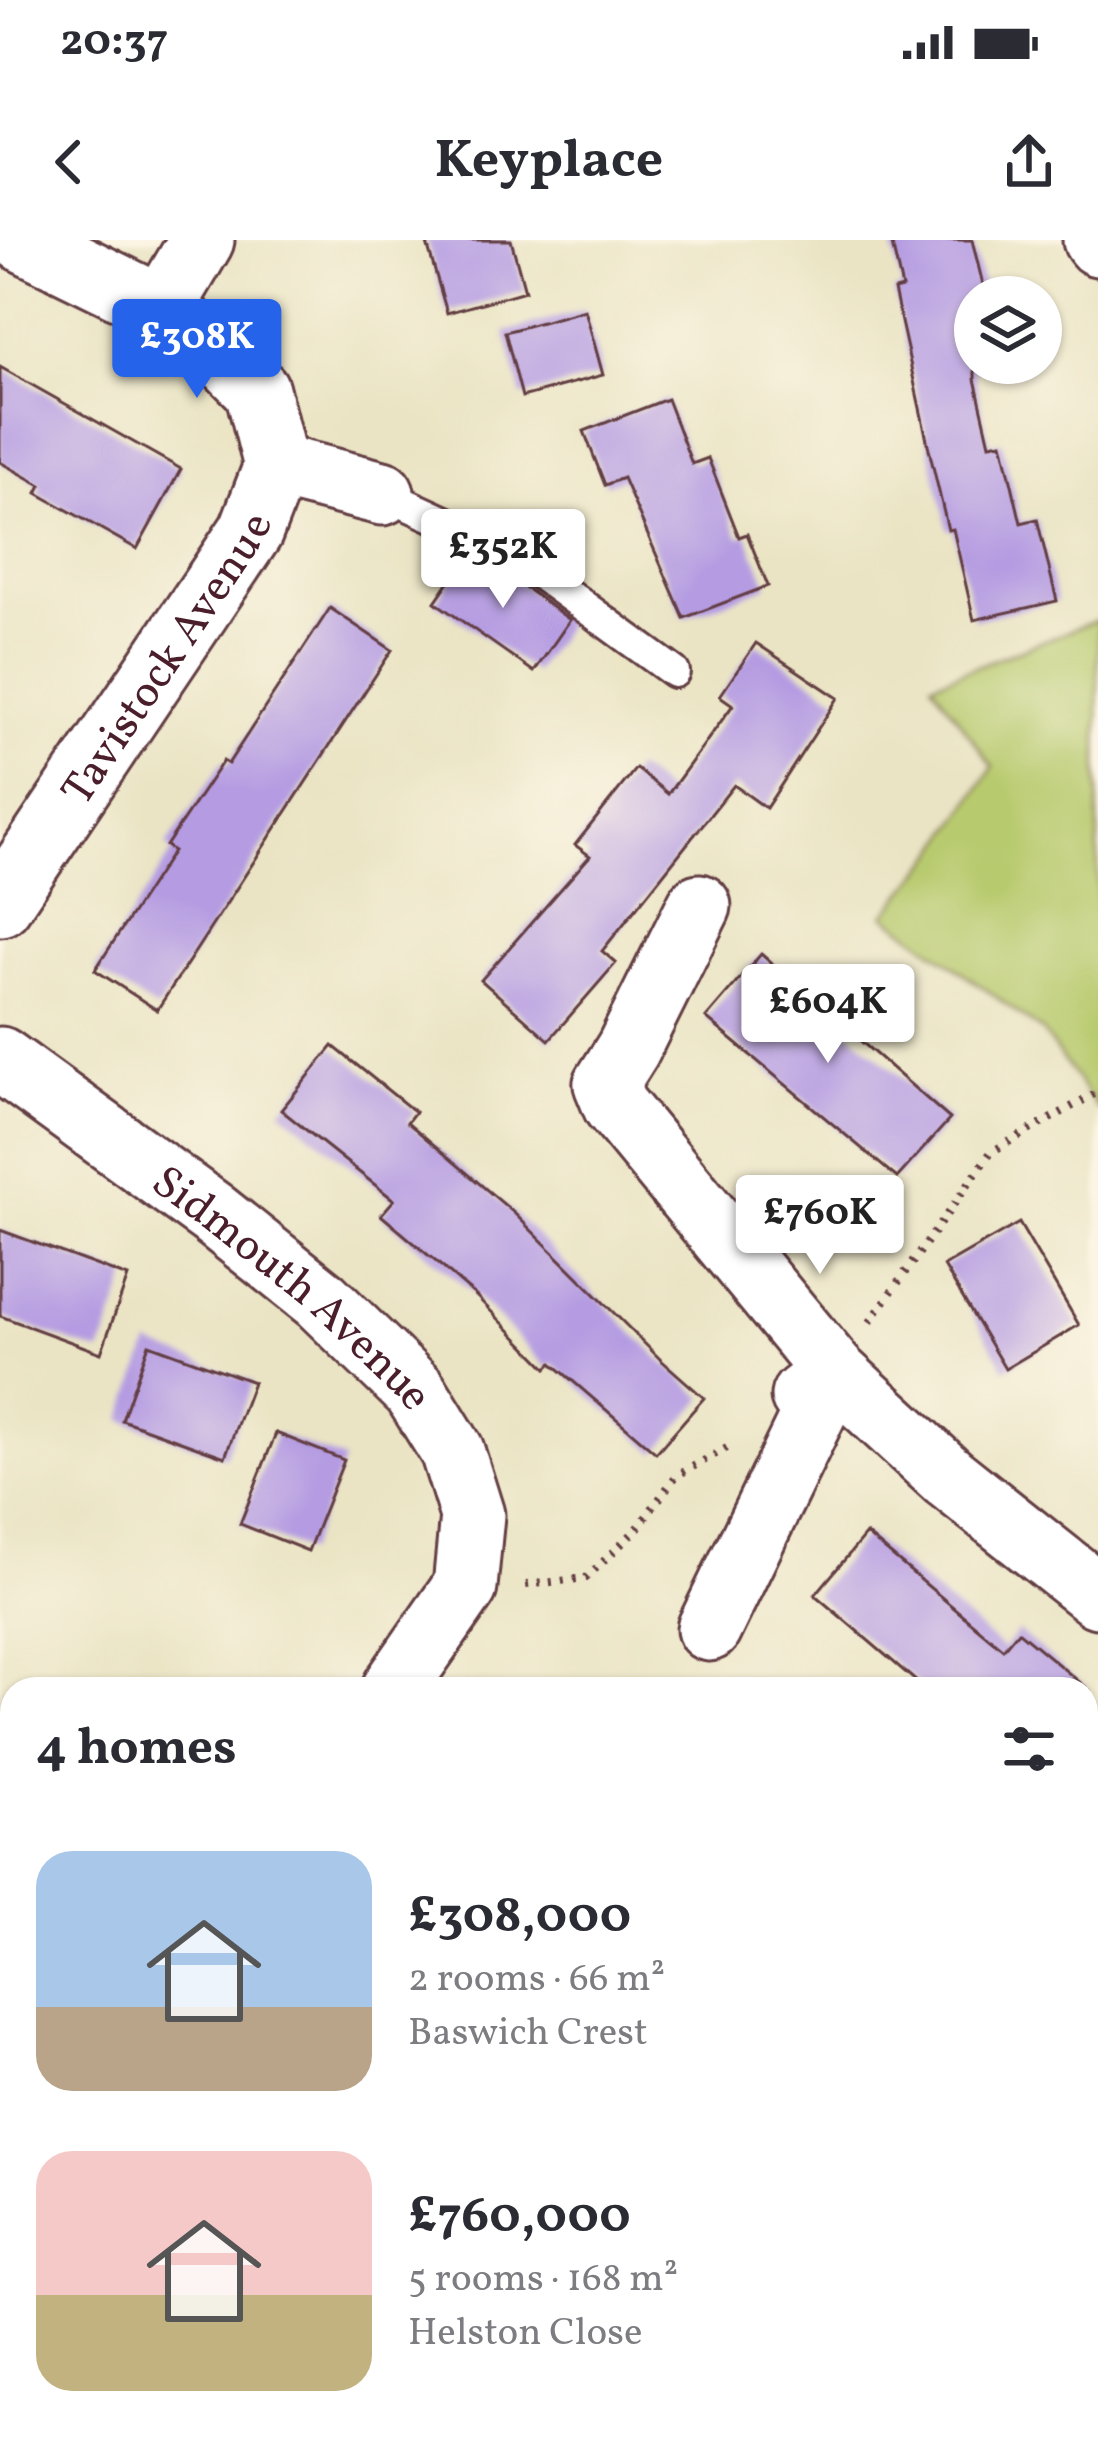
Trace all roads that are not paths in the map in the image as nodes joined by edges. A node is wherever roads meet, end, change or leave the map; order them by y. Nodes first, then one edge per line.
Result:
1 (23, 240) edge
2 (202, 240) edge
3 (162, 308) junction
4 (276, 466) junction
5 (382, 494) joint
6 (674, 672) dead end
7 (0, 904) edge
8 (699, 906) dead end
9 (0, 1059) edge
10 (834, 1372) junction
11 (759, 1430) road end
12 (1098, 1596) edge
13 (710, 1629) dead end
14 (402, 1677) edge

1 - 3 street
2 - 3 street
3 - 4 street
4 - 5 street
4 - 7 street, Tavistock Avenue
5 - 6 lane
8 - 10 street
9 - 14 street, Sidmouth Avenue
10 - 11 street
10 - 12 street
10 - 13 street

